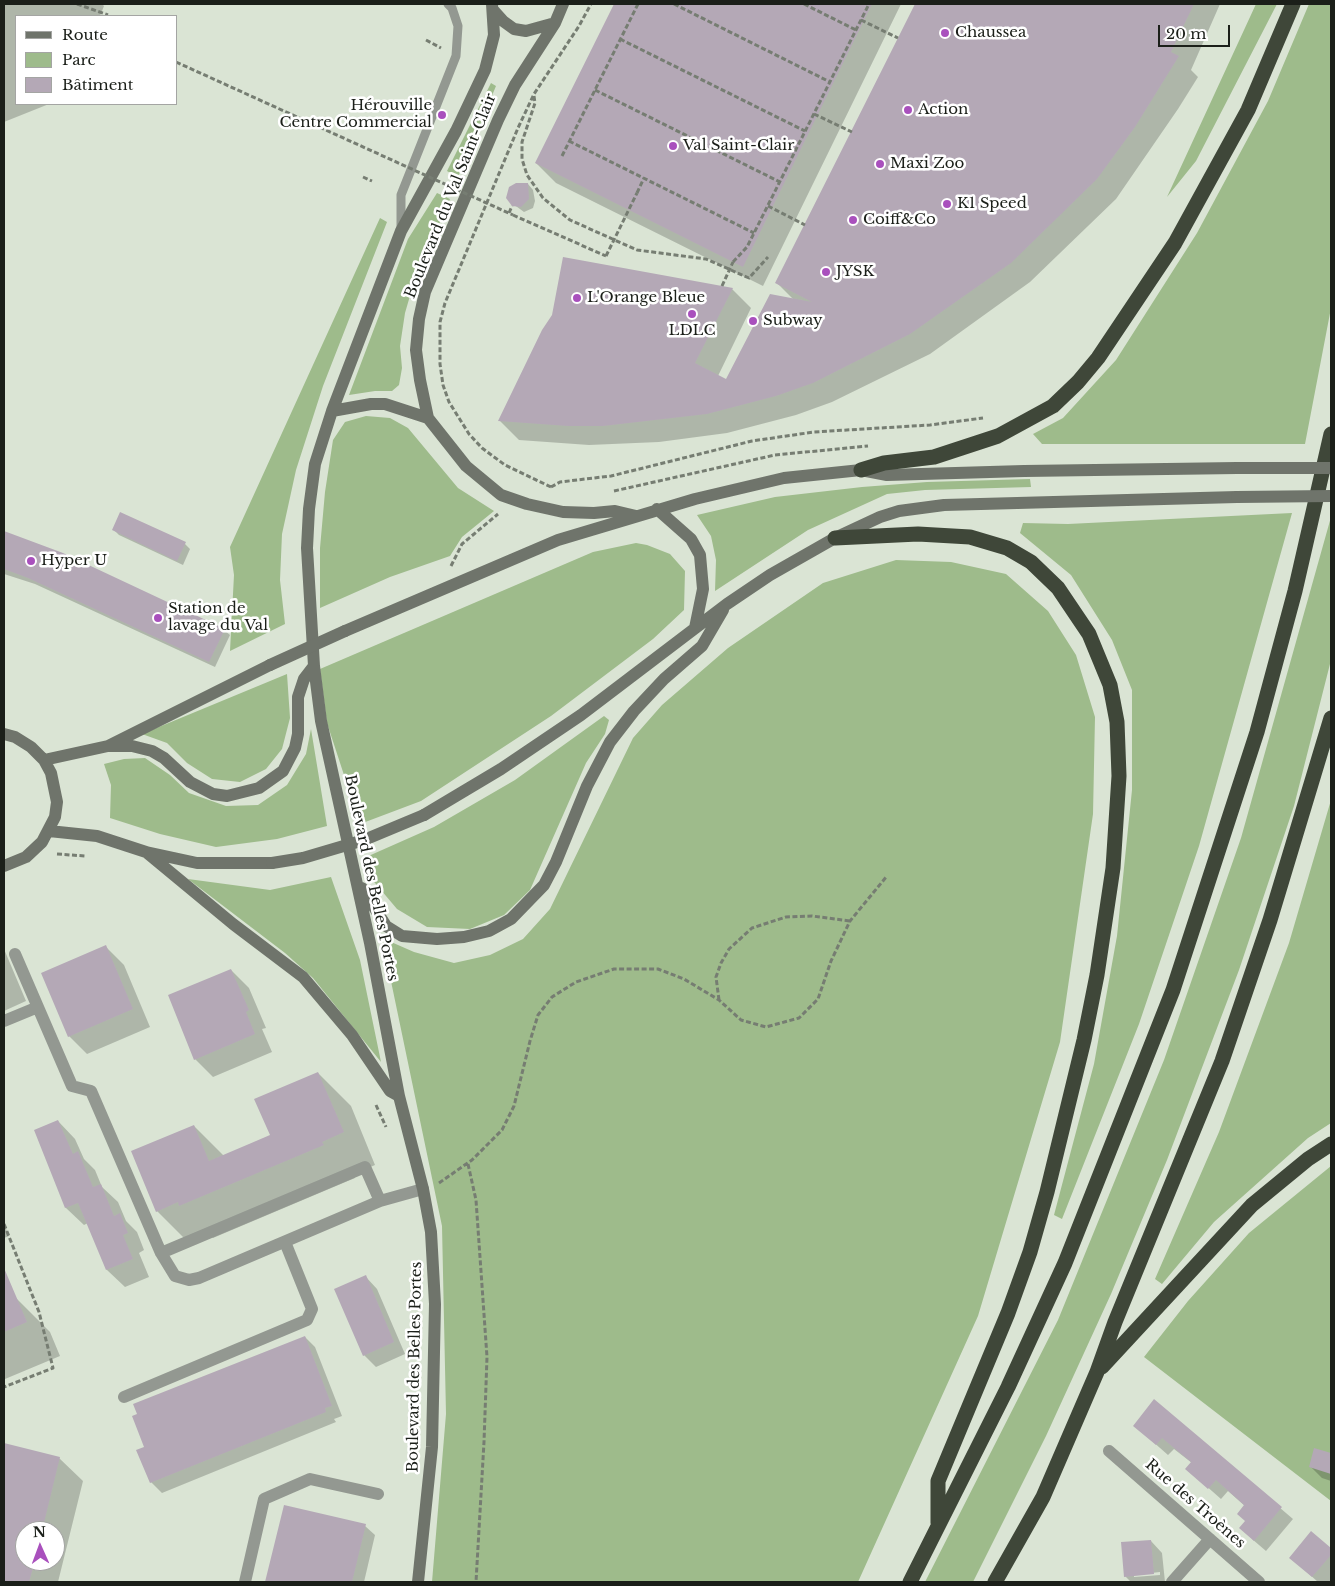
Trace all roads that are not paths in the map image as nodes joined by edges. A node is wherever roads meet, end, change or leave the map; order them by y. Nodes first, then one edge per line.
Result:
1 (448, 4) edge
2 (563, 4) edge
3 (1293, 4) edge
4 (493, 7) edge
5 (555, 23) junction
6 (402, 231) junction
7 (332, 412) junction
8 (428, 418) junction
9 (1331, 434) edge
10 (1331, 468) edge
11 (861, 470) junction
12 (1331, 496) edge
13 (657, 509) junction
14 (636, 516) junction
15 (835, 538) junction
16 (727, 604) junction
17 (694, 628) junction
18 (314, 666) junction
19 (1331, 718) edge
20 (4, 734) edge
21 (108, 746) junction
22 (44, 760) junction
23 (49, 831) junction
24 (146, 852) junction
25 (4, 866) edge
26 (356, 880) junction
27 (15, 954) dead end
28 (38, 1007) junction
29 (4, 1021) edge
30 (399, 1096) junction
31 (1331, 1144) edge
32 (428, 1188) junction
33 (380, 1201) junction
34 (284, 1242) junction
35 (161, 1253) junction
36 (1097, 1372) junction
37 (124, 1397) dead end
38 (1109, 1451) dead end
39 (378, 1494) dead end
40 (938, 1527) junction
41 (1210, 1539) junction
42 (246, 1582) edge
43 (418, 1582) edge
44 (910, 1582) edge
45 (995, 1582) edge
46 (1172, 1582) edge
47 (1259, 1582) edge

1 - 6 lane
2 - 5 street, Boulevard du Val Saint-Clair
3 - 11 highway
4 - 5 street, Boulevard du Val Saint-Clair
4 - 6 street, Boulevard du Val Saint-Clair
5 - 8 street, Boulevard du Val Saint-Clair
6 - 7 street
7 - 8 street
7 - 18 street
8 - 14 street, Boulevard du Val Saint-Clair
9 - 40 highway
10 - 11 street, bridge
11 - 13 street
12 - 15 street, bridge
13 - 14 street
13 - 17 street
14 - 21 street, bridge
15 - 16 street
15 - 40 highway
16 - 17 street
16 - 26 street
17 - 24 street, bridge
18 - 21 street
18 - 26 street, Boulevard des Belles Portes
19 - 36 highway
20 - 22 street
21 - 22 street
22 - 23 street
23 - 24 street
23 - 25 street
24 - 30 street
26 - 30 street, Boulevard des Belles Portes
27 - 28 street
28 - 29 street
28 - 35 street
30 - 32 street, Boulevard des Belles Portes
31 - 36 highway
32 - 33 street
32 - 43 street, Boulevard des Belles Portes
33 - 34 street
33 - 35 street
34 - 35 street
34 - 37 street
36 - 45 highway
38 - 41 street, Rue des Troènes
39 - 42 street
40 - 44 highway
41 - 46 street
41 - 47 street, Rue des Troènes

